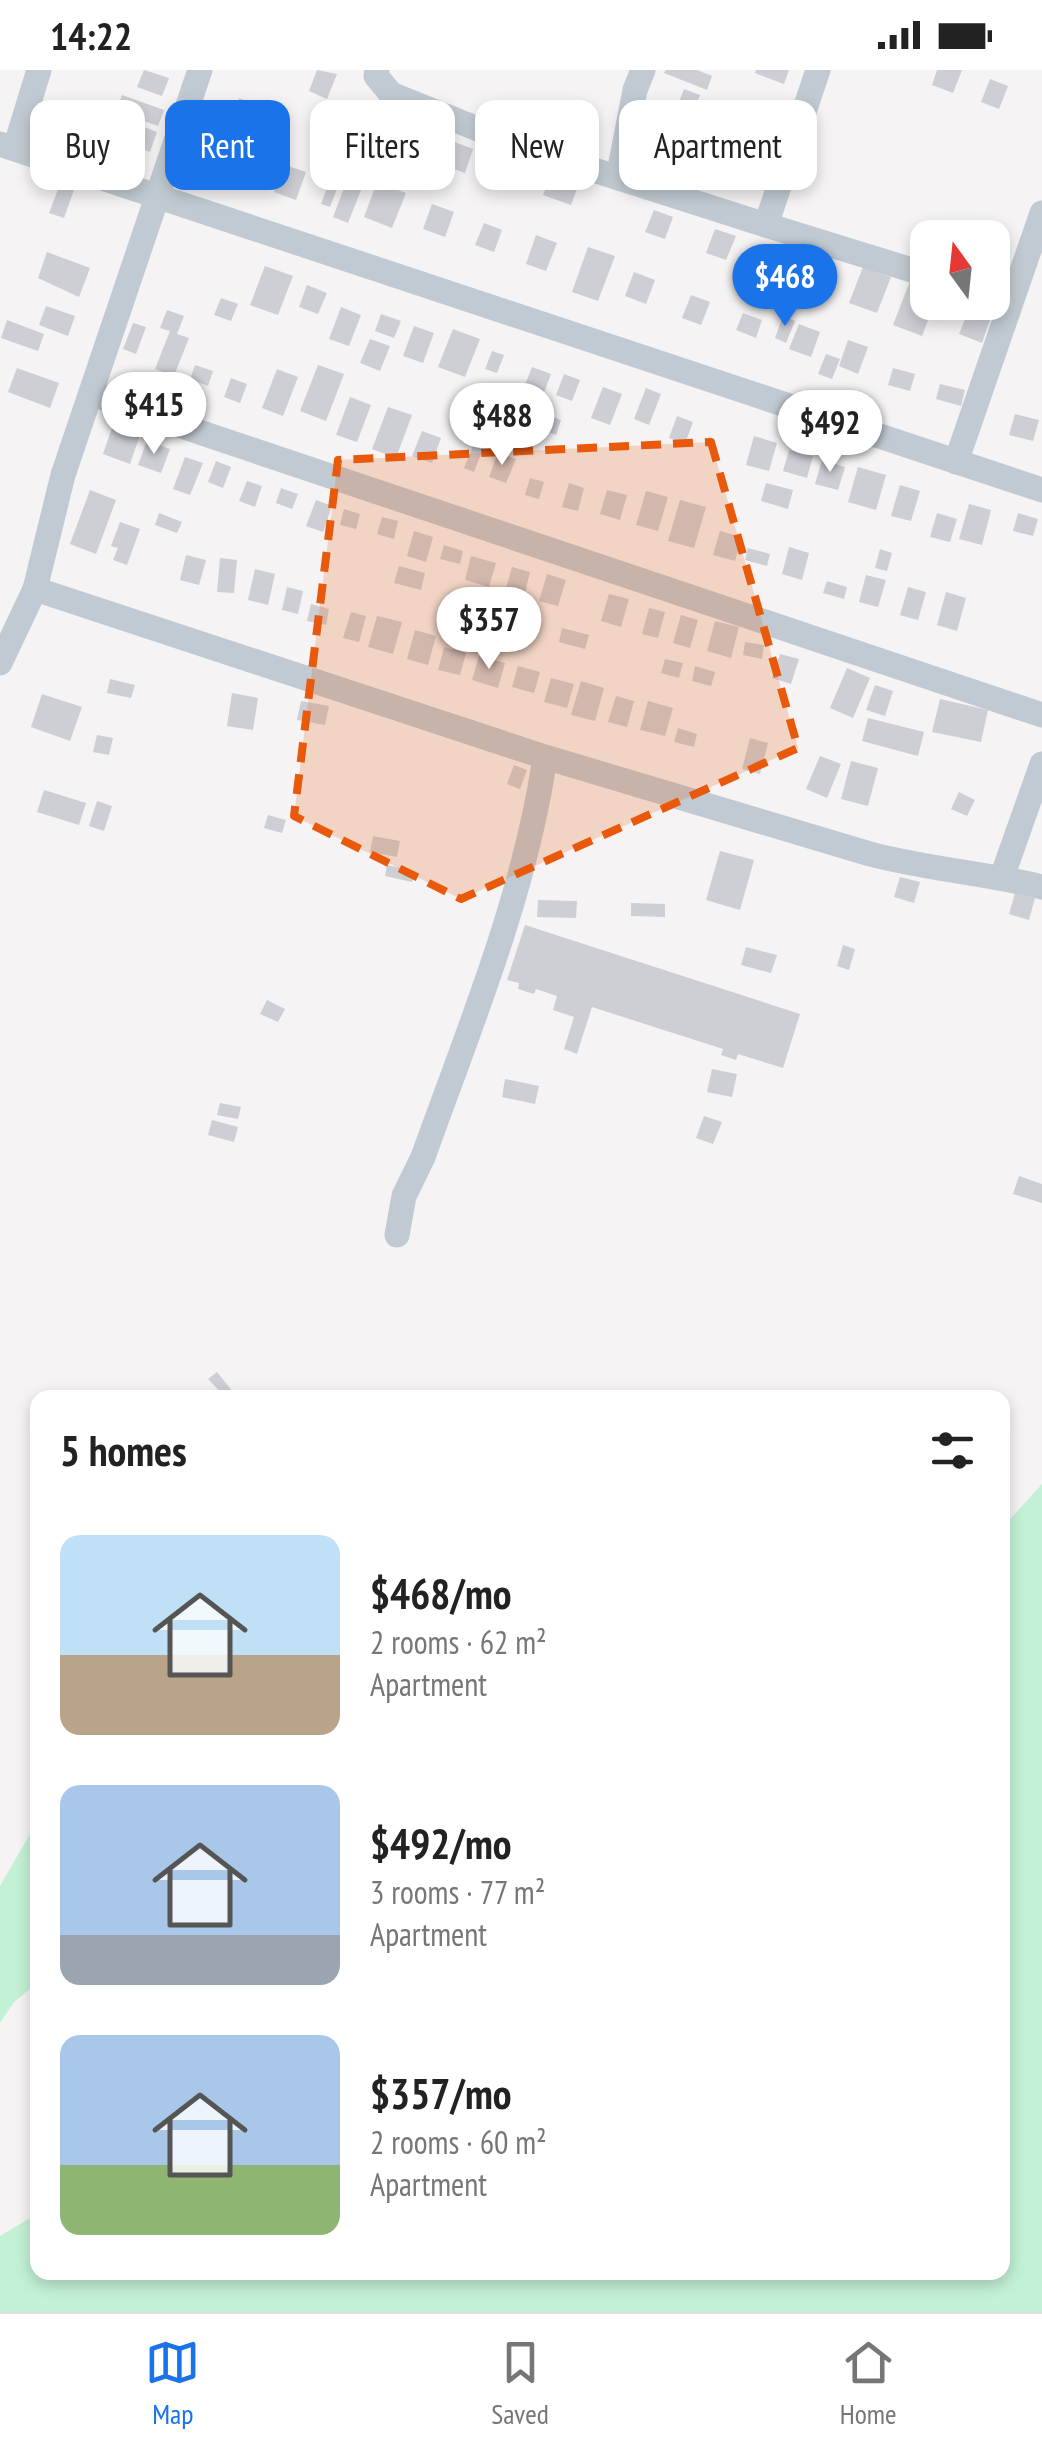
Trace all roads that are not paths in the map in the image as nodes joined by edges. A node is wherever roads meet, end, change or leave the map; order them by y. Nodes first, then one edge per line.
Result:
1 (39, 70) edge
2 (200, 70) edge
3 (377, 70) edge
4 (643, 70) edge
5 (818, 70) edge
6 (8, 146) edge
7 (618, 178) junction
8 (156, 196) junction
9 (1042, 212) edge
10 (766, 225) junction
11 (910, 270) edge
12 (1010, 282) edge
13 (996, 320) edge
14 (93, 394) junction
15 (956, 462) junction
16 (1042, 490) edge
17 (35, 589) junction
18 (0, 663) edge
19 (1042, 715) edge
20 (546, 757) junction
21 (1042, 764) edge
22 (1002, 877) junction
23 (1042, 887) edge
24 (397, 1234) dead end

1 - 6 street
2 - 8 street
3 - 7 street
4 - 7 street
5 - 10 street
6 - 8 street
7 - 10 street
8 - 14 street
8 - 15 street
9 - 12 street
10 - 11 street
13 - 15 street
14 - 17 street
14 - 19 street
15 - 16 street
17 - 18 street
17 - 20 street
20 - 22 street
20 - 24 street
21 - 22 street
22 - 23 street

